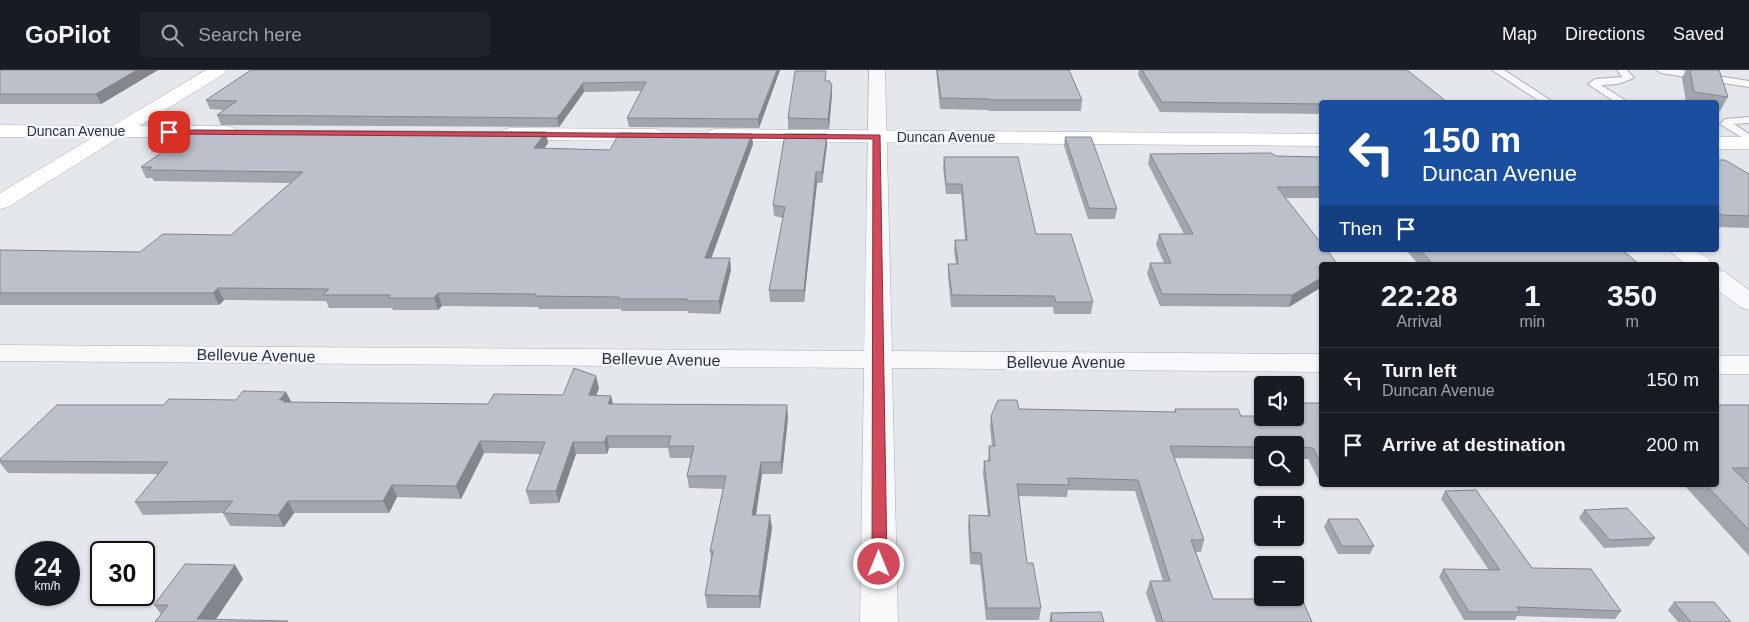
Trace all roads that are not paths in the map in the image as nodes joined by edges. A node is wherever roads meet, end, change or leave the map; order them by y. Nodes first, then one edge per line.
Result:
1 (218, 70) edge
2 (877, 70) edge
3 (1497, 70) edge
4 (1622, 70) edge
5 (1661, 70) edge
6 (1749, 84) edge
7 (1545, 100) edge
8 (1618, 100) edge
9 (1749, 120) edge
10 (0, 131) edge
11 (117, 131) junction
12 (248, 132) edge
13 (497, 134) edge
14 (675, 135) edge
15 (695, 135) edge
16 (877, 136) junction
17 (1749, 139) edge
18 (1319, 140) edge
19 (1719, 143) edge
20 (1749, 143) edge
21 (0, 202) edge
22 (1684, 252) edge
23 (1696, 262) edge
24 (1719, 279) edge
25 (1749, 302) edge
26 (0, 353) edge
27 (878, 361) junction
28 (1319, 363) edge
29 (1719, 365) edge
30 (1749, 365) edge
31 (879, 622) edge

1 - 11 street
2 - 16 street
3 - 7 lane
4 - 8 lane
5 - 6 lane
9 - 17 lane
10 - 11 street, Duncan Avenue
11 - 12 street, Duncan Avenue
11 - 21 street
13 - 14 street
15 - 16 street, Duncan Avenue
16 - 18 street, Duncan Avenue
16 - 27 street
19 - 20 street
22 - 23 street
24 - 25 street
26 - 27 street, Bellevue Avenue
27 - 28 street, Bellevue Avenue
27 - 31 street
29 - 30 street

